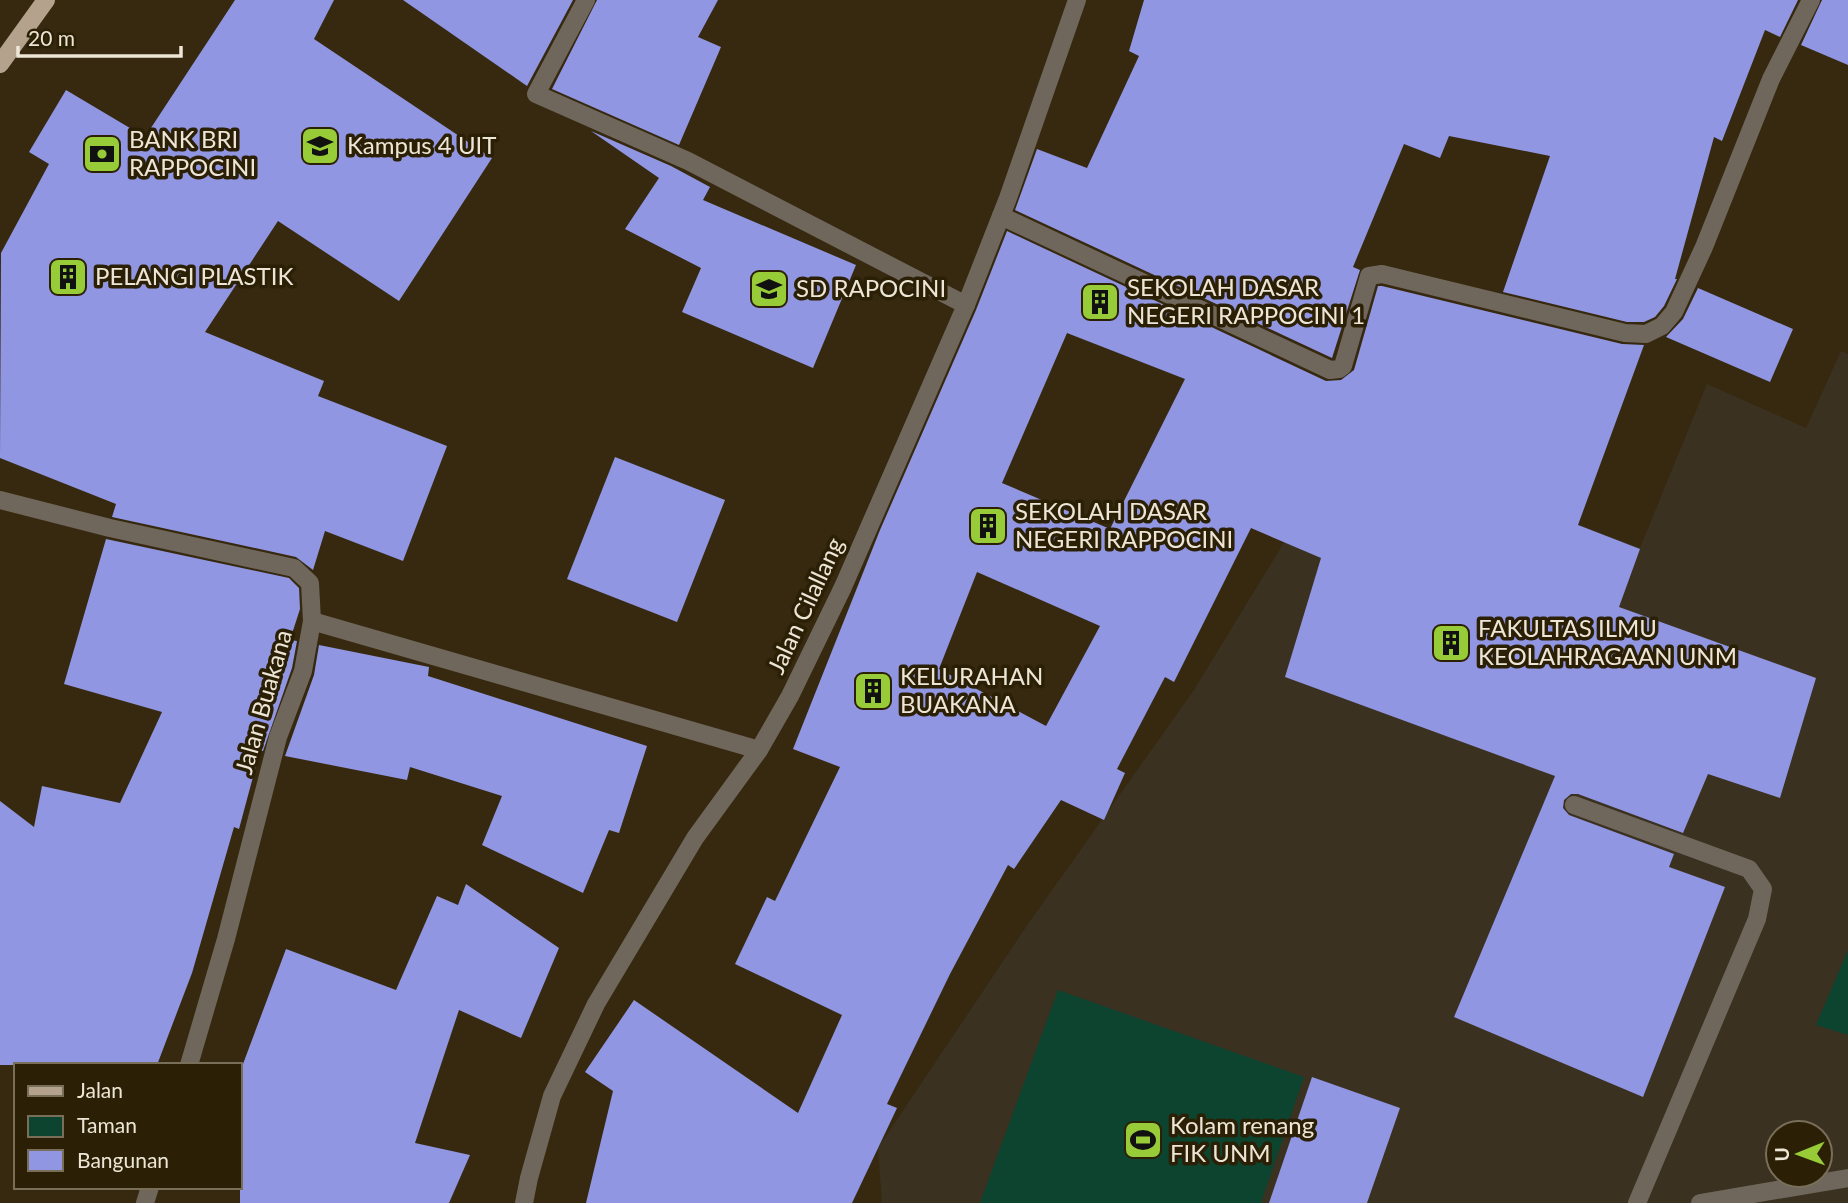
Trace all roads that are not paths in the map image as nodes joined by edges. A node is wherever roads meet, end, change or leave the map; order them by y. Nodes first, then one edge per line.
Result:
1 (46, 0) edge
2 (586, 0) edge
3 (1077, 0) edge
4 (1811, 0) edge
5 (0, 64) edge
6 (1001, 216) junction
7 (966, 305) junction
8 (0, 500) edge
9 (312, 621) junction
10 (760, 750) junction
11 (1574, 805) dead end
12 (190, 1063) edge
13 (1848, 1178) edge
14 (524, 1203) edge
15 (1637, 1203) edge
16 (1700, 1203) edge

1 - 5 main road
2 - 7 street
3 - 6 street, Jalan Cilallang
4 - 6 street
6 - 7 street, Jalan Cilallang
7 - 10 street, Jalan Cilallang
8 - 9 street, Jalan Buakana
9 - 10 street
9 - 12 street, Jalan Buakana
10 - 14 street, Jalan Cilallang
11 - 15 street
13 - 16 street

